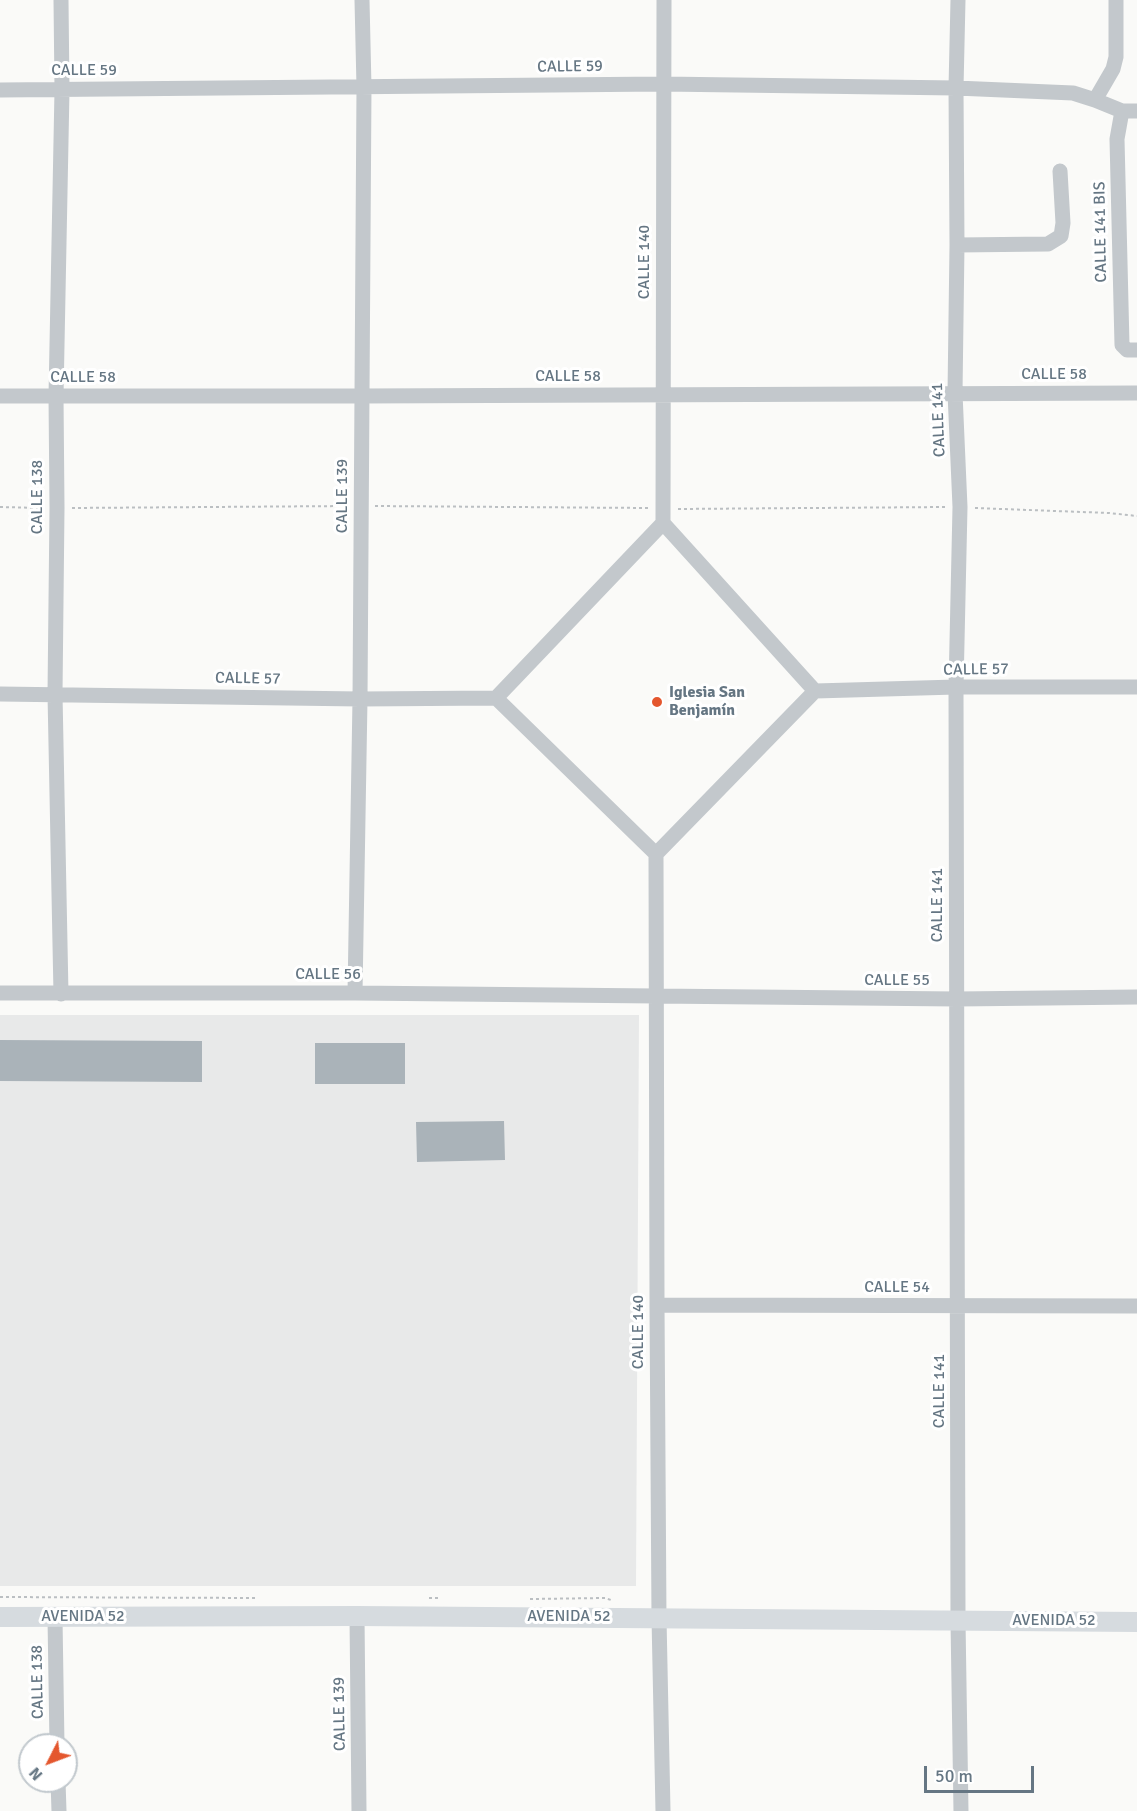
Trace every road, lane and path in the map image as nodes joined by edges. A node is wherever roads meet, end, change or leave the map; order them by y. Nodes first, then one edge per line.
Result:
1 (61, 0) edge
2 (362, 0) edge
3 (664, 0) edge
4 (958, 0) edge
5 (1116, 0) edge
6 (663, 84) junction
7 (364, 87) junction
8 (956, 88) junction
9 (0, 90) edge
10 (62, 90) junction
11 (1095, 100) junction
12 (1129, 111) edge
13 (1060, 171) dead end
14 (957, 245) junction
15 (1132, 350) edge
16 (955, 393) junction
17 (1137, 393) edge
18 (663, 394) junction
19 (0, 396) edge
20 (56, 396) junction
21 (362, 396) junction
22 (361, 505) junction
23 (0, 507) edge
24 (960, 507) junction
25 (57, 508) junction
26 (662, 516) junction
27 (1137, 516) edge
28 (956, 687) junction
29 (1137, 687) edge
30 (815, 691) junction
31 (0, 694) edge
32 (55, 694) junction
33 (496, 698) junction
34 (360, 699) junction
35 (656, 854) junction
36 (0, 993) edge
37 (355, 993) junction
38 (61, 994) junction
39 (657, 997) junction
40 (1137, 997) edge
41 (957, 999) junction
42 (657, 1305) junction
43 (958, 1306) junction
44 (1137, 1306) edge
45 (357, 1616) junction
46 (0, 1617) edge
47 (55, 1618) junction
48 (659, 1618) junction
49 (958, 1621) junction
50 (1137, 1622) edge
51 (57, 1733) edge
52 (58, 1793) edge
53 (58, 1811) edge
54 (359, 1811) edge
55 (663, 1811) edge
56 (961, 1811) edge

1 - 10 street, CALLE 138
2 - 7 street, CALLE 139
3 - 6 street, CALLE 140
4 - 8 street, CALLE 141
5 - 11 street
6 - 7 street, CALLE 59
6 - 8 street, CALLE 59
6 - 18 street, CALLE 140
7 - 10 street, CALLE 59
7 - 21 street, CALLE 139
8 - 11 street, CALLE 59
8 - 14 street, CALLE 141
9 - 10 street, CALLE 59
10 - 20 street, CALLE 138
11 - 12 street, CALLE 59
12 - 15 street, CALLE 141 BIS
13 - 14 street
14 - 16 street, CALLE 141
16 - 17 street, CALLE 58
16 - 18 street, CALLE 58
16 - 24 street, CALLE 141
18 - 21 street, CALLE 58
18 - 26 street, CALLE 140
19 - 20 street, CALLE 58
20 - 21 street, CALLE 58
20 - 25 street, CALLE 138
21 - 22 street, CALLE 139
22 - 25 path
22 - 26 path
22 - 34 street, CALLE 139
23 - 25 path
24 - 26 path
24 - 27 path
24 - 28 street, CALLE 141
25 - 32 street, CALLE 138
26 - 30 street
26 - 33 street
28 - 29 street, CALLE 57
28 - 30 street, CALLE 57
28 - 41 street, CALLE 141
30 - 35 street
31 - 32 street, CALLE 57
32 - 34 street, CALLE 57
32 - 38 street, CALLE 138
33 - 34 street, CALLE 57
33 - 35 street
34 - 37 street, CALLE 139
35 - 39 street, CALLE 140
36 - 38 street, CALLE 56
37 - 38 street, CALLE 56
37 - 39 street, CALLE 56
39 - 41 street, CALLE 55
39 - 42 street, CALLE 140
40 - 41 street, CALLE 55
41 - 43 street, CALLE 141
42 - 43 street, CALLE 54
42 - 48 street, CALLE 140
43 - 44 street, CALLE 54
43 - 49 street, CALLE 141
45 - 47 main road, AVENIDA 52
45 - 48 main road, AVENIDA 52
45 - 54 street, CALLE 139
46 - 47 main road, AVENIDA 52
47 - 51 street, CALLE 138
48 - 49 main road, AVENIDA 52
48 - 55 street, CALLE 140
49 - 50 main road, AVENIDA 52
49 - 56 street, CALLE 141
52 - 53 street

